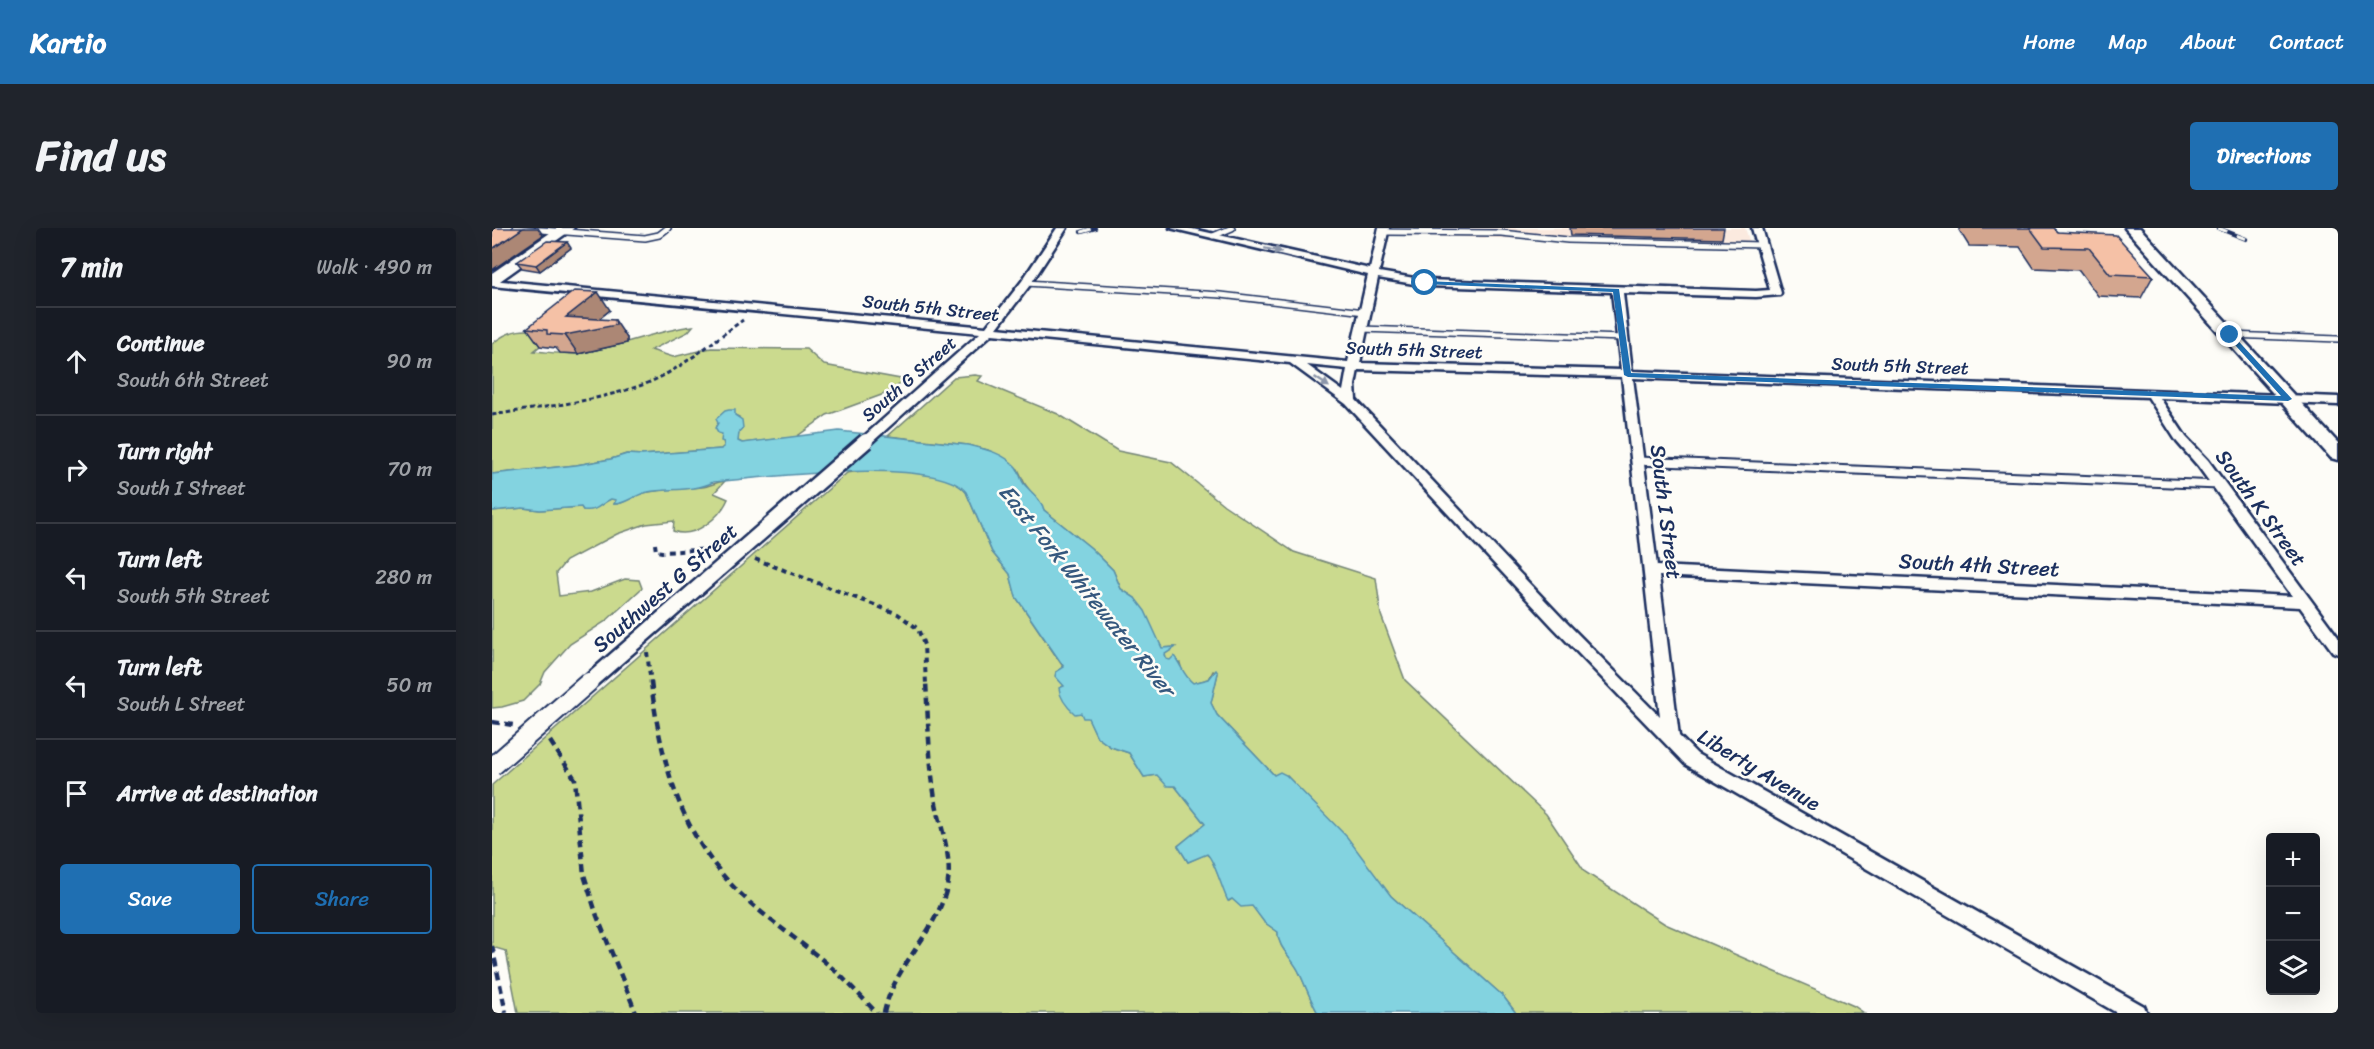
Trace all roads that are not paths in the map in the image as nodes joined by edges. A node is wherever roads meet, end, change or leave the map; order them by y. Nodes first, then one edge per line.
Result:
1 (515, 228) edge
2 (668, 228) edge
3 (1062, 228) edge
4 (1175, 228) edge
5 (1232, 228) edge
6 (1757, 228) edge
7 (2132, 228) edge
8 (565, 230) edge
9 (1384, 230) edge
10 (1213, 237) junction
11 (1762, 245) junction
12 (1375, 274) junction
13 (492, 282) edge
14 (1026, 283) junction
15 (1617, 290) junction
16 (1365, 312) junction
17 (1362, 329) junction
18 (988, 332) junction
19 (2230, 335) junction
20 (1623, 338) junction
21 (2338, 339) edge
22 (1295, 362) junction
23 (1354, 366) junction
24 (1628, 375) junction
25 (2151, 393) junction
26 (2288, 399) junction
27 (1350, 401) junction
28 (2338, 401) edge
29 (866, 441) joint
30 (2338, 454) edge
31 (1638, 461) junction
32 (2219, 485) junction
33 (1652, 571) junction
34 (2304, 602) junction
35 (2338, 648) edge
36 (1671, 740) junction
37 (492, 767) edge
38 (2137, 1013) edge

1 - 8 lane
2 - 8 lane
3 - 14 street, South G Street
4 - 10 street
5 - 10 lane
6 - 11 street
7 - 19 street
8 - 13 street
9 - 11 lane
9 - 12 street
10 -> 12 street
11 - 15 street
12 - 15 street
12 - 16 street
13 - 18 street, South 5th Street
14 - 16 lane
14 - 18 street, South G Street
15 - 20 street, South I Street
16 - 17 street
17 - 20 lane
17 - 23 street
18 - 22 street, South 5th Street
18 - 29 street, South G Street
19 - 21 lane
19 - 26 street
20 - 24 street, South I Street
22 - 23 street, South 5th Street
22 -> 27 street, Liberty Avenue
23 - 24 street, South 5th Street
23 - 27 street
24 - 25 street, South 5th Street
24 - 31 street, South I Street
25 - 26 street, South 5th Street
25 - 32 street, South K Street
26 - 28 street, South 5th Street
26 - 30 street
27 - 36 street, Liberty Avenue
29 - 37 street, Southwest G Street, bridge
31 - 32 lane
31 - 33 street, South I Street
32 - 34 street, South K Street
33 - 34 street, South 4th Street
33 - 36 street, South I Street
34 - 35 street, South K Street
36 - 38 street, Liberty Avenue

